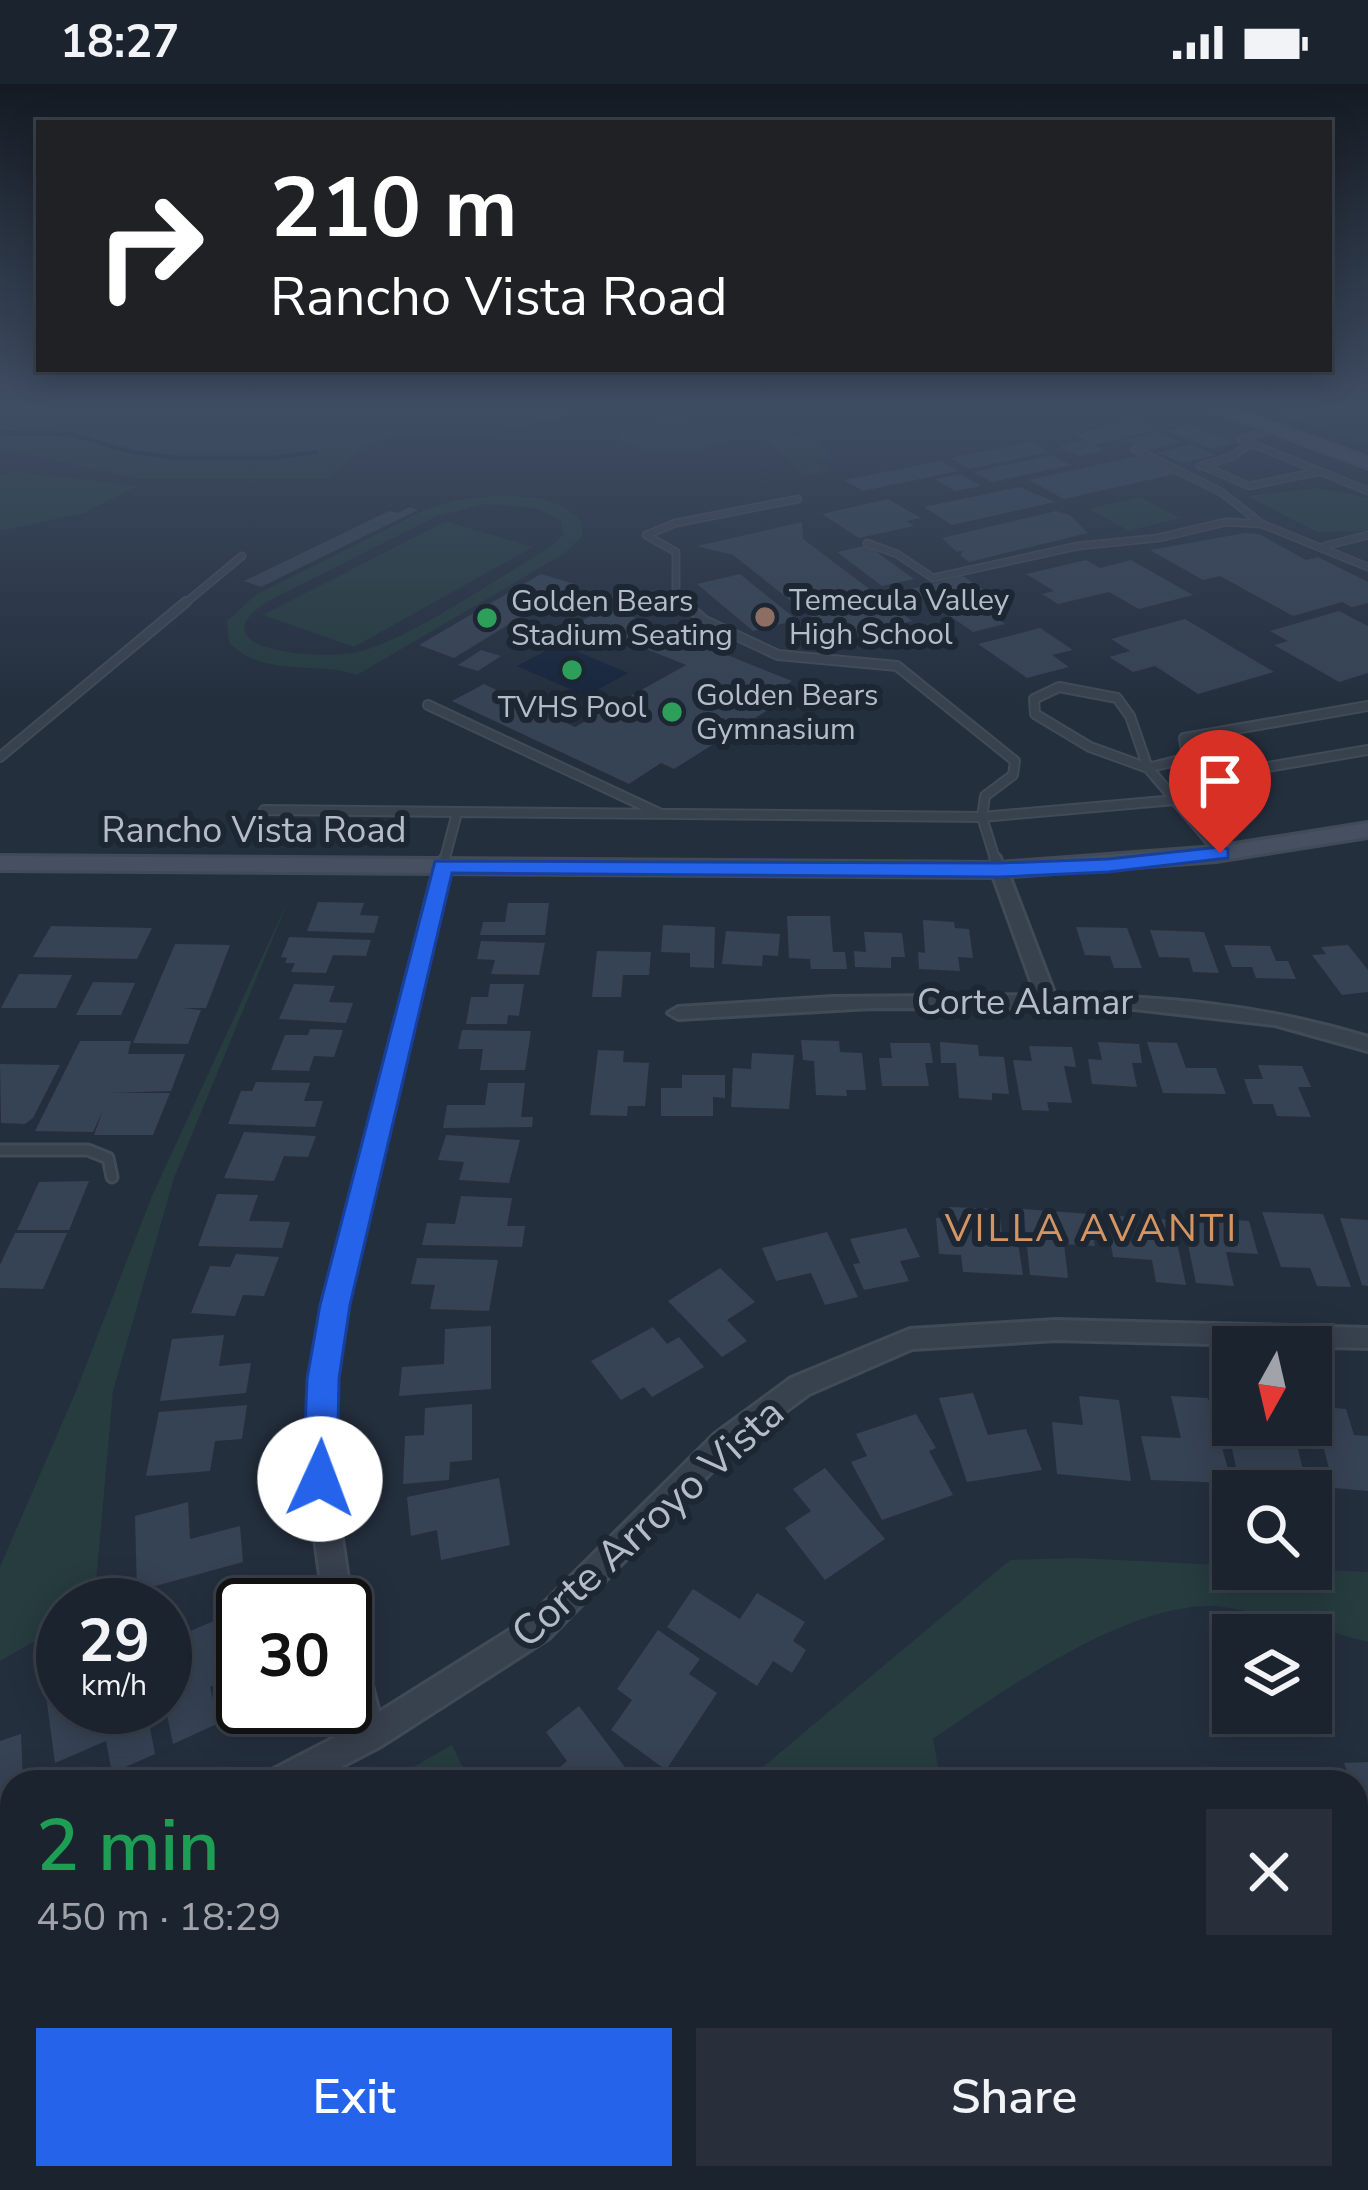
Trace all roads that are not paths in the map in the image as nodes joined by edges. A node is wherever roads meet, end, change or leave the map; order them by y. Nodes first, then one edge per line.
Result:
1 (776, 504) edge
2 (1240, 504) edge
3 (1262, 524) junction
4 (1368, 535) edge
5 (867, 543) dead end
6 (1321, 546) junction
7 (242, 556) dead end
8 (1368, 567) edge
9 (428, 705) dead end
10 (1368, 706) edge
11 (1368, 750) edge
12 (0, 758) edge
13 (1187, 758) junction
14 (1148, 768) junction
15 (1175, 800) junction
16 (264, 810) dead end
17 (458, 813) junction
18 (662, 814) junction
19 (982, 817) junction
20 (1368, 830) edge
21 (1220, 853) junction
22 (0, 863) edge
23 (443, 866) junction
24 (999, 870) junction
25 (1048, 1001) junction
26 (678, 1013) dead end
27 (1368, 1045) edge
28 (0, 1150) edge
29 (112, 1177) dead end
30 (1368, 1337) edge
31 (334, 1578) edge
32 (370, 1735) joint
33 (304, 1770) edge

1 - 19 lane
2 - 3 lane
3 - 5 lane
3 - 6 lane
4 - 6 lane
6 - 8 lane
7 - 12 lane
9 - 18 lane
10 - 13 lane
11 - 13 lane
13 - 14 lane
14 - 14 lane
14 - 15 lane
15 - 19 lane
15 - 21 lane
16 - 17 lane
17 - 18 lane
17 - 23 lane
18 - 19 lane
19 - 24 lane
20 - 21 main road, Rancho Vista Road
21 - 24 main road, Rancho Vista Road
22 - 23 main road, Rancho Vista Road
23 - 24 main road, Rancho Vista Road
23 - 31 street
24 - 25 street
25 - 26 street, Corte Alamar
25 - 27 street, Corte Alamar
28 - 29 lane
30 - 32 street, Corte Arroyo Vista
32 - 33 street, Corte Arroyo Vista

